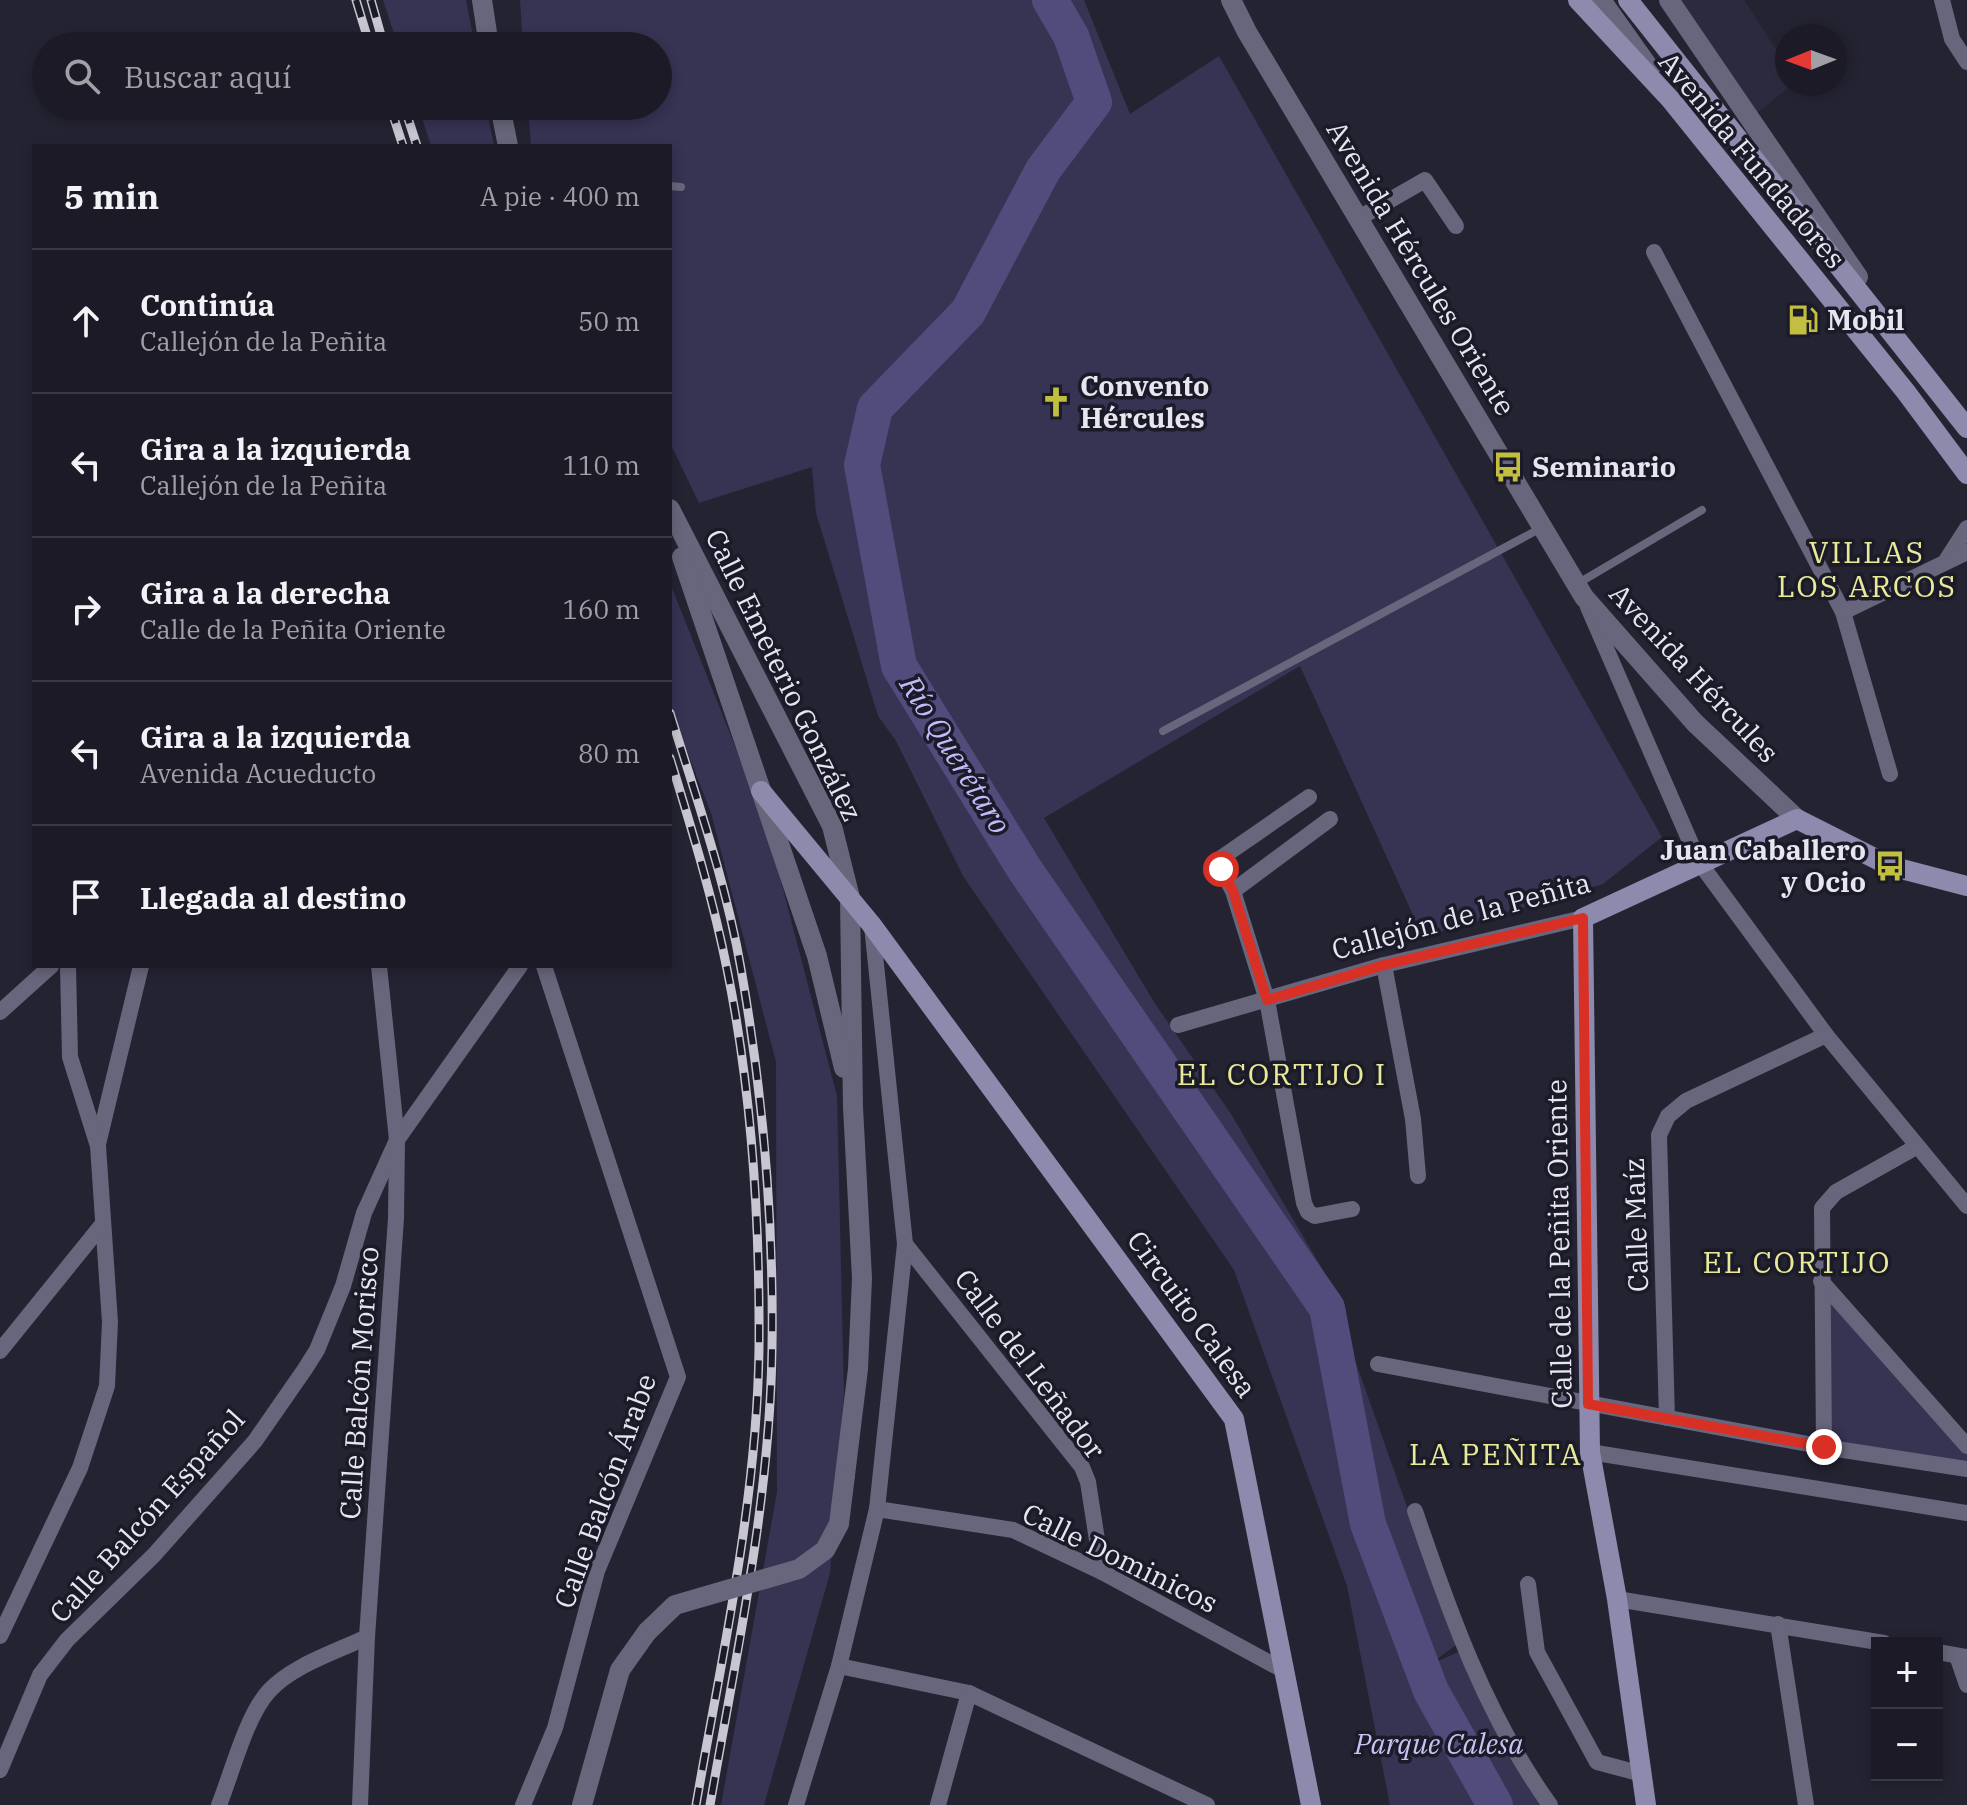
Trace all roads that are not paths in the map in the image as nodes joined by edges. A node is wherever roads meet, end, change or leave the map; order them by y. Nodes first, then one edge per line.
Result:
1 (482, 0) edge
2 (1231, 0) edge
3 (1578, 0) edge
4 (1601, 0) edge
5 (1628, 0) edge
6 (1669, 0) edge
7 (1942, 0) edge
8 (487, 32) edge
9 (1967, 62) edge
10 (1671, 100) junction
11 (503, 120) edge
12 (508, 144) edge
13 (672, 186) edge
14 (681, 187) dead end
15 (1359, 218) junction
16 (1456, 226) dead end
17 (1654, 252) dead end
18 (1925, 377) junction
19 (1967, 428) edge
20 (1967, 474) edge
21 (1702, 510) dead end
22 (672, 513) edge
23 (1543, 526) junction
24 (672, 527) edge
25 (1967, 528) edge
26 (1967, 552) edge
27 (1946, 561) junction
28 (1566, 564) joint
29 (1580, 590) junction
30 (1843, 612) junction
31 (780, 731) junction
32 (1163, 731) dead end
33 (745, 743) junction
34 (1890, 774) dead end
35 (761, 791) junction
36 (1309, 797) dead end
37 (1330, 819) dead end
38 (1797, 819) junction
39 (1699, 862) junction
40 (1967, 886) edge
41 (1233, 891) junction
42 (850, 898) junction
43 (1583, 918) junction
44 (871, 924) junction
45 (1384, 965) junction
46 (49, 968) edge
47 (68, 968) edge
48 (141, 968) edge
49 (379, 968) edge
50 (519, 968) edge
51 (545, 968) edge
52 (1267, 1000) junction
53 (0, 1012) edge
54 (1178, 1025) dead end
55 (1826, 1035) junction
56 (853, 1107) junction
57 (397, 1140) junction
58 (98, 1146) junction
59 (1916, 1147) junction
60 (1418, 1176) dead end
61 (1967, 1206) edge
62 (1352, 1209) dead end
63 (101, 1226) junction
64 (905, 1244) junction
65 (1821, 1281) junction
66 (0, 1351) edge
67 (1378, 1364) dead end
68 (1588, 1404) junction
69 (1667, 1418) junction
70 (1967, 1446) edge
71 (1824, 1447) junction
72 (1590, 1452) junction
73 (1967, 1469) edge
74 (877, 1509) junction
75 (1415, 1511) dead end
76 (1967, 1513) edge
77 (1102, 1572) junction
78 (1528, 1584) dead end
79 (1617, 1599) junction
80 (1778, 1624) junction
81 (0, 1636) edge
82 (367, 1637) junction
83 (1871, 1641) edge
84 (1962, 1657) edge
85 (839, 1666) junction
86 (1283, 1670) junction
87 (1967, 1685) edge
88 (969, 1693) junction
89 (0, 1770) edge
90 (1642, 1774) junction
91 (219, 1805) edge
92 (360, 1805) edge
93 (523, 1805) edge
94 (582, 1805) edge
95 (796, 1805) edge
96 (938, 1805) edge
97 (1207, 1805) edge
98 (1311, 1805) edge
99 (1550, 1805) edge
100 (1646, 1805) edge
101 (1806, 1805) edge

1 - 8 street
2 - 15 street, Avenida Hércules Oriente
3 - 10 main road, Avenida Fundadores
4 - 10 street
5 - 18 main road, Avenida Fundadores
6 - 18 street
7 - 9 street
10 - 20 main road, Avenida Fundadores
11 - 12 street
13 - 14 lane
15 - 16 street
15 - 23 street, Avenida Hércules Oriente
17 - 30 street
18 - 19 main road, Avenida Fundadores
21 - 29 lane
22 - 31 street, Calle Emeterio González
23 - 28 street, Avenida Hércules Oriente
23 - 32 lane
24 - 33 street, Calle Emeterio González
25 - 27 street
26 - 27 street
27 - 30 street
28 - 29 street, Avenida Hércules
29 - 38 street, Avenida Hércules
29 - 39 street
30 - 34 street
31 - 33 street
31 - 42 street, Calle Emeterio González
33 - 35 street, Calle Emeterio González
35 - 42 main road, Circuito Calesa
35 - 56 street, Calle Emeterio González
36 - 41 street
37 - 41 street
38 - 39 main road, Callejón de la Peñita
38 - 40 main road, Avenida Hércules
39 - 43 main road, Callejón de la Peñita
39 - 55 street
41 - 52 street
42 - 44 main road, Circuito Calesa
42 - 56 street, Calle Emeterio González
43 - 45 street, Callejón de la Peñita
43 - 68 main road, Calle de la Peñita Oriente
44 - 64 street
44 - 86 main road, Circuito Calesa
45 - 52 street, Callejón de la Peñita
45 - 60 street
46 - 53 street
47 - 58 street
48 - 58 street
49 - 57 street, Calle Balcón Morisco
50 - 57 street, Calle Balcón Español
51 - 93 street, Calle Balcón Árabe
52 - 54 street, Callejón de la Peñita
52 - 62 street
55 - 59 street
55 - 69 street, Calle Maíz
56 - 94 street, Calle Emeterio González, bridge
57 - 82 street, Calle Balcón Morisco
57 - 89 street, Calle Balcón Español
58 - 63 street
59 - 61 street
59 - 65 street
63 - 66 street
63 - 81 street
64 - 74 street
64 - 77 street, Calle del Leñador
65 - 70 street
65 - 71 street
67 - 68 street
68 - 69 street
68 - 72 main road, Calle de la Peñita Oriente
69 - 71 street
71 - 73 street
72 - 76 street
72 - 79 main road, Calle de la Peñita Oriente
74 - 77 street, Calle Dominicos
74 - 85 street
75 - 99 street
77 - 86 street, Calle Dominicos
78 - 90 street
79 - 80 street
79 - 90 main road, Calle de la Peñita Oriente
80 - 83 street
80 - 101 street
82 - 91 street
82 - 92 street, Calle Balcón Morisco
84 - 87 street
85 - 88 street
85 - 95 street
86 - 98 main road, Circuito Calesa
88 - 96 street
88 - 97 street
90 - 100 main road, Calle de la Peñita Oriente

